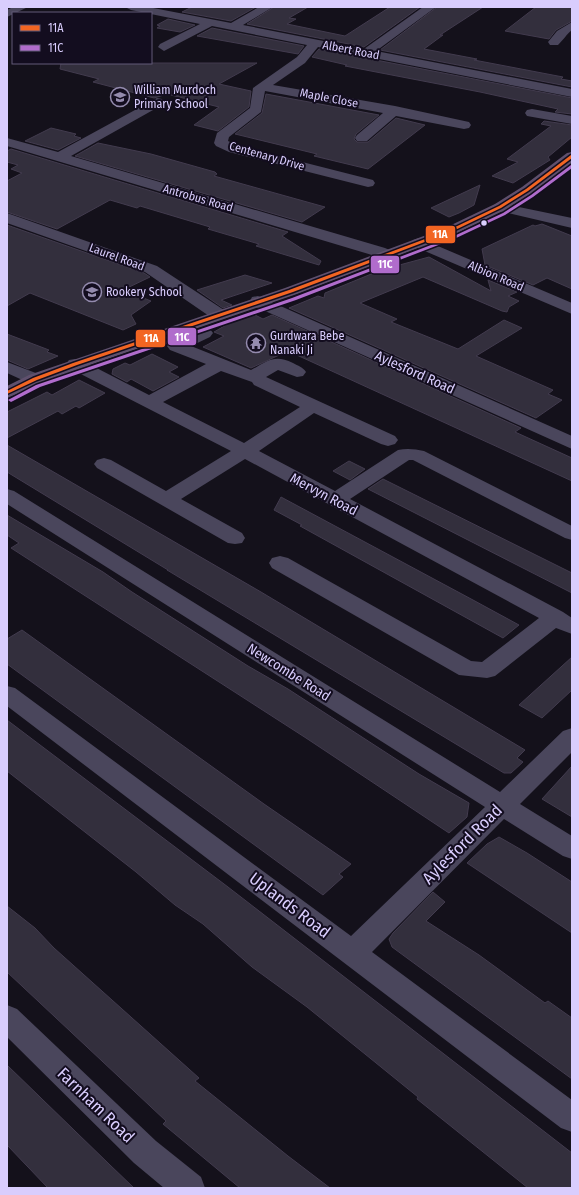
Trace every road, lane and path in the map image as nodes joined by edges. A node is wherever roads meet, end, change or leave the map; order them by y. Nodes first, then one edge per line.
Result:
1 (22, 7) edge
2 (130, 7) edge
3 (267, 7) edge
4 (430, 7) edge
5 (7, 14) edge
6 (212, 22) junction
7 (572, 25) edge
8 (234, 26) junction
9 (554, 42) dead end
10 (315, 43) junction
11 (164, 47) dead end
12 (366, 52) junction
13 (262, 87) junction
14 (572, 93) edge
15 (157, 102) dead end
16 (395, 110) junction
17 (542, 113) dead end
18 (572, 120) edge
19 (464, 125) dead end
20 (362, 138) dead end
21 (7, 142) edge
22 (572, 156) edge
23 (60, 157) junction
24 (367, 179) dead end
25 (500, 207) junction
26 (7, 218) edge
27 (572, 223) edge
28 (419, 243) junction
29 (388, 255) junction
30 (258, 301) junction
31 (572, 309) edge
32 (218, 314) junction
33 (204, 333) dead end
34 (75, 364) junction
35 (220, 364) junction
36 (7, 367) edge
37 (297, 372) dead end
38 (35, 380) junction
39 (260, 382) dead end
40 (7, 393) edge
41 (149, 402) junction
42 (313, 406) junction
43 (388, 440) dead end
44 (572, 443) edge
45 (245, 451) junction
46 (104, 464) dead end
47 (7, 494) edge
48 (167, 499) junction
49 (336, 500) junction
50 (572, 534) edge
51 (234, 538) dead end
52 (280, 563) dead end
53 (563, 622) edge
54 (7, 694) edge
55 (572, 737) edge
56 (502, 805) junction
57 (572, 849) edge
58 (353, 952) junction
59 (7, 1018) edge
60 (572, 1118) edge
61 (189, 1188) edge

1 - 5 street
2 - 6 street, Albert Road
3 - 8 street
4 - 12 street
6 - 8 street, Albert Road
6 - 11 street
7 - 9 street
8 - 10 street, Albert Road
10 - 12 street, Albert Road
10 - 13 street
12 - 14 street, Albert Road
13 - 16 street, Maple Close
13 - 24 street, Centenary Drive
15 - 23 street
16 - 19 street, Maple Close
16 - 20 street
17 - 18 street
21 - 23 street, Antrobus Road
22 - 25 main road
23 - 29 street, Antrobus Road
25 - 27 street
25 - 28 main road
26 - 32 street, Laurel Road
28 - 29 main road
28 - 31 street, Albion Road
29 - 30 main road
30 - 32 main road
30 - 44 street, Aylesford Road
32 - 34 main road
33 - 35 street
34 - 38 main road
34 - 41 street, Mervyn Road
35 - 37 street
35 - 41 street
36 - 38 street
38 - 40 main road
39 - 42 street
41 - 45 street, Mervyn Road
42 - 43 street
42 - 45 street
45 - 48 street
45 - 49 street, Mervyn Road
46 - 48 street
47 - 56 street, Newcombe Road
48 - 51 street
49 - 50 street
49 - 53 street, Mervyn Road
52 - 53 street
54 - 58 street, Uplands Road
55 - 56 street, Aylesford Road
56 - 57 street, Newcombe Road
56 - 58 street, Aylesford Road
58 - 60 street, Uplands Road
59 - 61 street, Farnham Road

